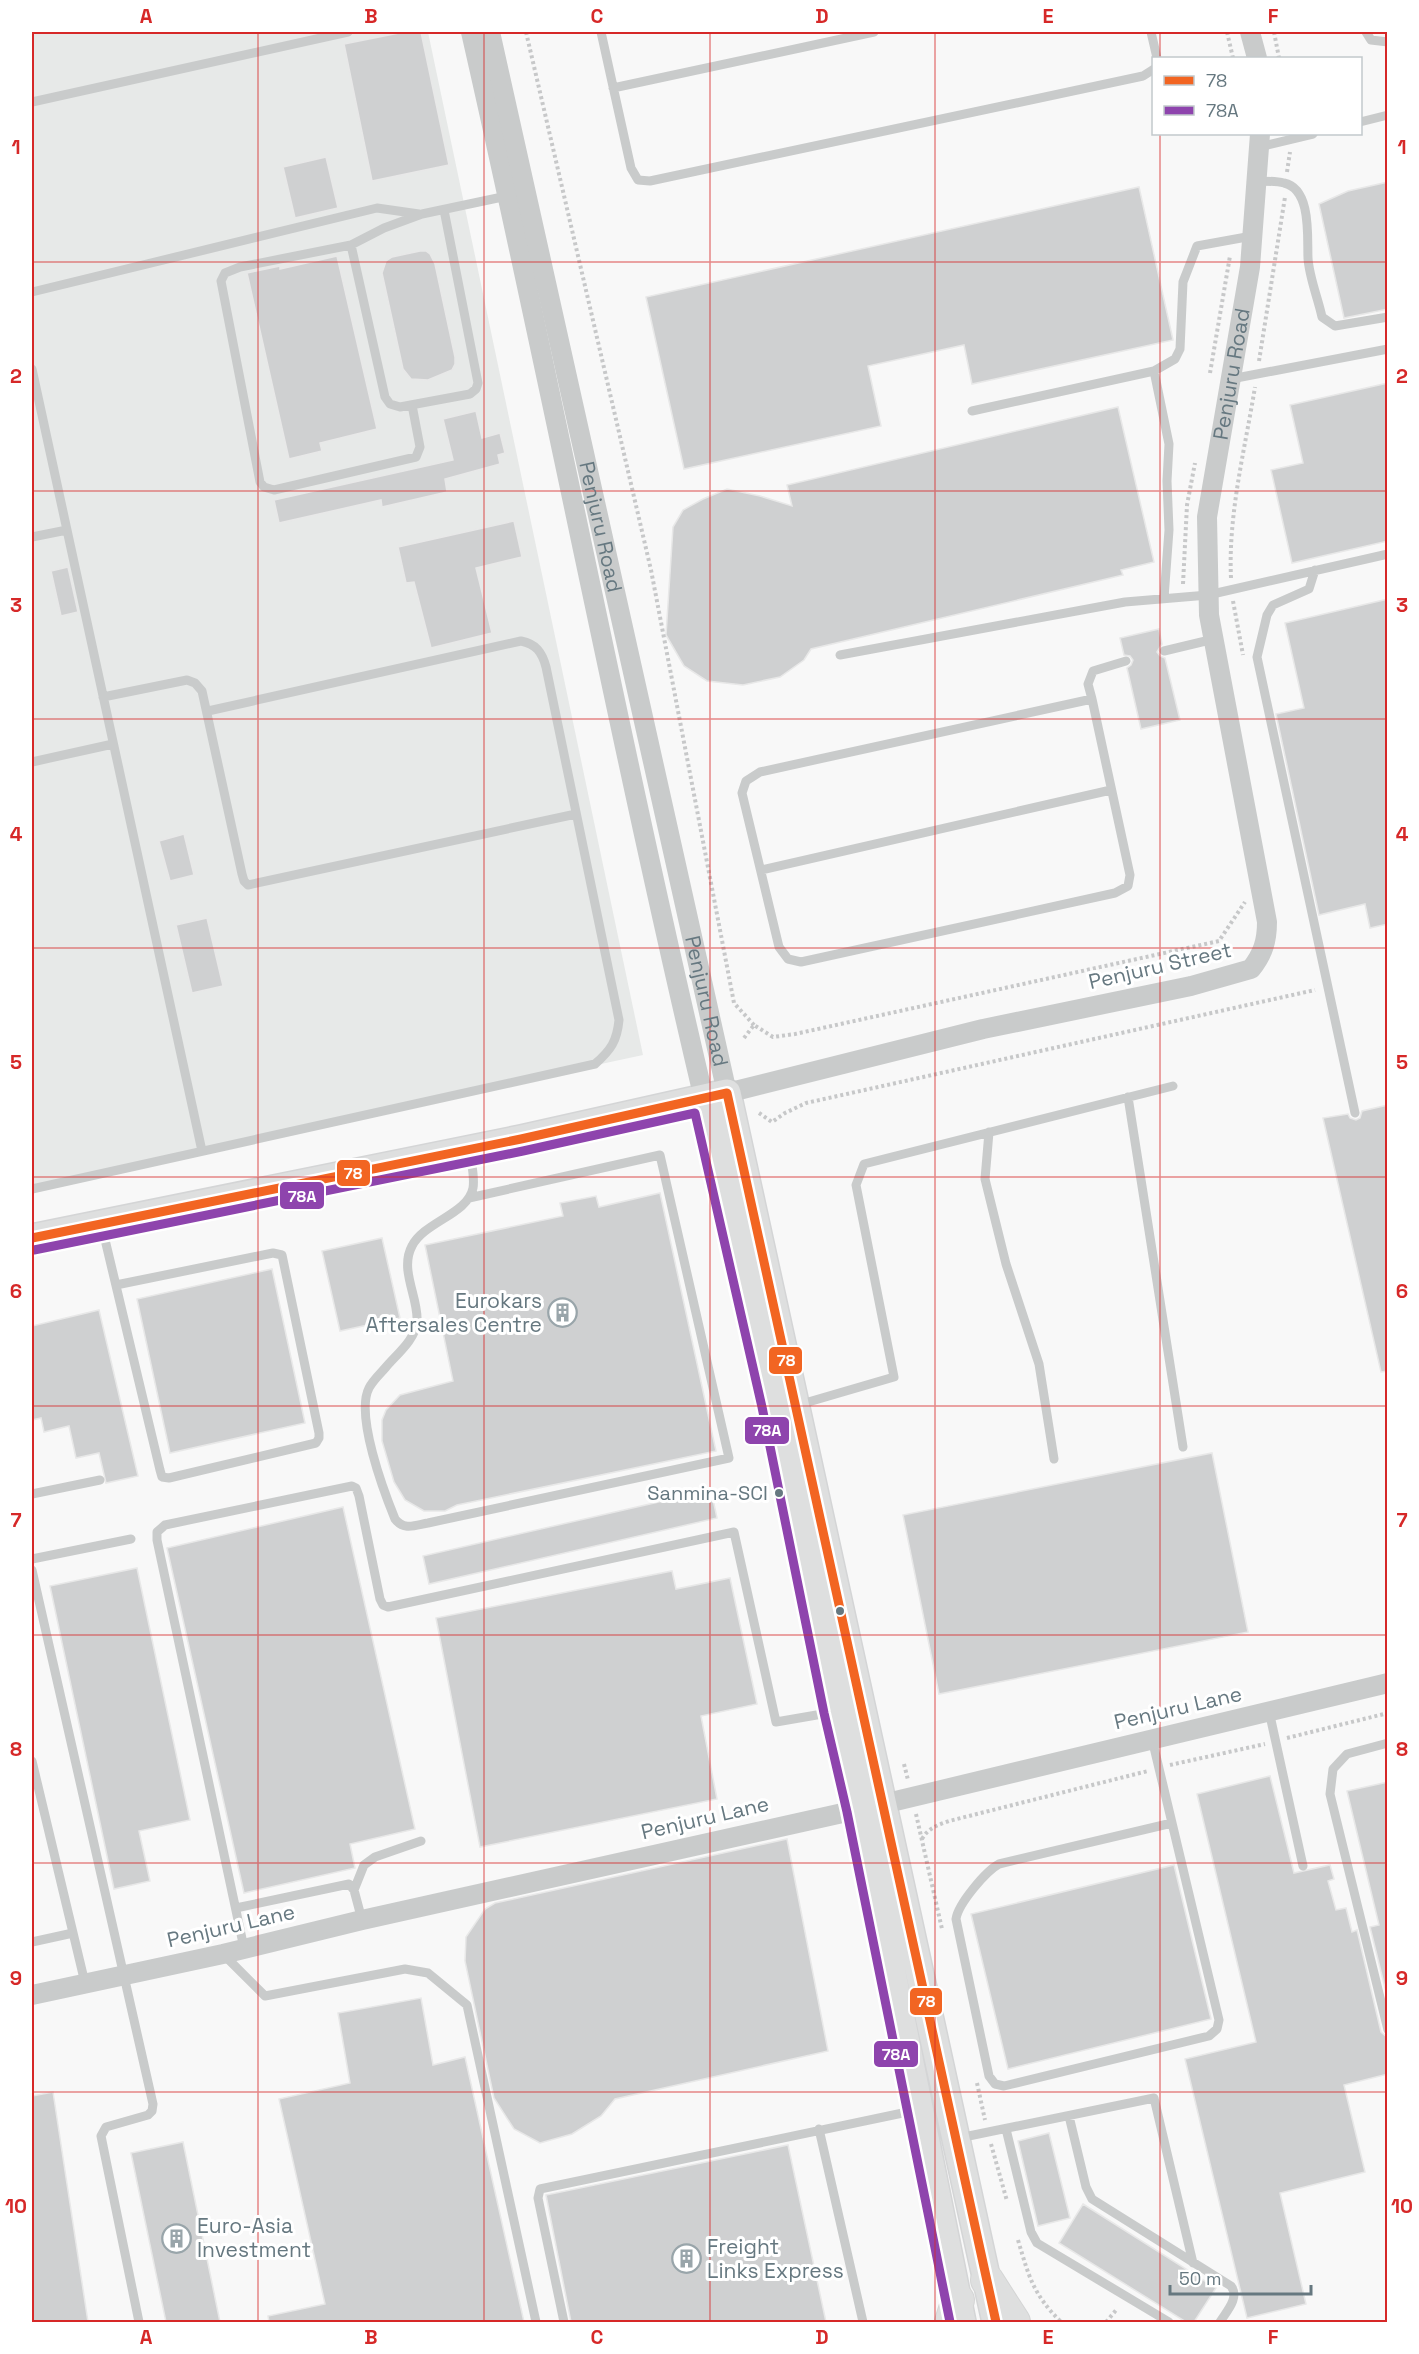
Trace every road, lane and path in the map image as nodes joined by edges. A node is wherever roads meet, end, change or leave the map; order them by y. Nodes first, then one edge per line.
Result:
1 (348, 32) edge
2 (471, 32) edge
3 (490, 32) edge
4 (526, 32) edge
5 (601, 32) edge
6 (874, 32) edge
7 (1151, 32) edge
8 (1227, 32) edge
9 (1250, 32) edge
10 (1274, 32) edge
11 (1366, 32) edge
12 (1388, 42) edge
13 (1157, 57) edge
14 (1233, 57) edge
15 (1257, 57) edge
16 (1279, 57) edge
17 (1152, 70) edge
18 (613, 88) junction
19 (32, 102) edge
20 (1388, 115) edge
21 (1362, 122) edge
22 (1309, 135) edge
23 (1291, 139) junction
24 (1259, 140) edge
25 (1256, 181) junction
26 (1286, 183) junction
27 (508, 196) junction
28 (444, 210) junction
29 (422, 214) junction
30 (1243, 237) junction
31 (351, 245) junction
32 (32, 292) edge
33 (1388, 317) edge
34 (1388, 349) edge
35 (32, 369) edge
36 (1154, 371) junction
37 (1257, 373) junction
38 (1231, 379) junction
39 (1209, 384) dead end
40 (412, 405) junction
41 (972, 411) dead end
42 (1195, 461) dead end
43 (67, 530) junction
44 (32, 537) edge
45 (1388, 554) edge
46 (1316, 570) junction
47 (1232, 589) junction
48 (1208, 595) junction
49 (1184, 597) junction
50 (1164, 598) junction
51 (1209, 615) joint
52 (1214, 639) junction
53 (1164, 651) dead end
54 (840, 655) dead end
55 (1243, 656) dead end
56 (1126, 661) dead end
57 (103, 697) junction
58 (1092, 699) junction
59 (208, 711) junction
60 (113, 744) junction
61 (32, 762) edge
62 (1112, 790) junction
63 (576, 814) junction
64 (761, 870) junction
65 (1247, 898) dead end
66 (1317, 986) dead end
67 (754, 1025) junction
68 (744, 1038) dead end
69 (1173, 1086) dead end
70 (716, 1096) junction
71 (1128, 1097) junction
72 (759, 1113) dead end
73 (1355, 1113) dead end
74 (989, 1132) junction
75 (470, 1149) junction
76 (202, 1151) junction
77 (32, 1189) edge
78 (469, 1198) junction
79 (101, 1223) junction
80 (32, 1238) edge
81 (116, 1285) junction
82 (796, 1406) junction
83 (1183, 1447) dead end
84 (1054, 1459) dead end
85 (100, 1480) dead end
86 (32, 1494) edge
87 (131, 1539) dead end
88 (32, 1559) edge
89 (32, 1570) edge
90 (1388, 1683) edge
91 (1269, 1711) junction
92 (837, 1712) junction
93 (1152, 1739) junction
94 (1388, 1743) edge
95 (32, 1761) edge
96 (871, 1806) junction
97 (1172, 1823) junction
98 (421, 1840) dead end
99 (1303, 1866) dead end
100 (354, 1890) junction
101 (236, 1908) junction
102 (362, 1920) junction
103 (73, 1933) junction
104 (32, 1942) edge
105 (244, 1948) junction
106 (223, 1954) junction
107 (124, 1975) junction
108 (85, 1983) junction
109 (32, 1995) edge
110 (1388, 2030) edge
111 (920, 2109) junction
112 (1069, 2116) junction
113 (819, 2129) junction
114 (1006, 2129) junction
115 (956, 2139) junction
116 (1193, 2263) junction
117 (987, 2280) junction
118 (1117, 2309) dead end
119 (957, 2315) edge
120 (139, 2322) edge
121 (536, 2322) edge
122 (564, 2322) edge
123 (863, 2322) edge
124 (996, 2322) edge
125 (1014, 2322) edge
126 (1106, 2322) edge
127 (1169, 2322) edge
128 (1220, 2322) edge

1 - 19 lane
2 - 27 street, Penjuru Road
3 - 70 street, Penjuru Road
4 - 67 path
5 - 18 lane
6 - 18 lane
7 - 13 lane
8 - 14 path
9 - 15 street
10 - 16 path
11 - 12 lane
17 - 18 lane
20 - 21 lane
22 - 23 lane
23 - 24 lane
23 - 26 path
24 - 25 street, Penjuru Road
25 - 26 lane
25 - 30 street, Penjuru Road
26 - 33 lane
26 - 37 path
27 - 28 lane
27 - 70 street, Penjuru Road
28 - 29 lane
28 - 40 lane
29 - 31 lane
29 - 32 lane
30 - 36 lane
30 - 38 street, Penjuru Road
30 - 39 path
31 - 40 lane
31 - 40 lane
34 - 37 lane
35 - 43 lane
36 - 41 lane
36 - 50 lane
37 - 38 lane
37 - 47 path
38 - 48 street, Penjuru Road
42 - 49 path
43 - 44 lane
43 - 57 lane
45 - 46 lane
46 - 47 lane
46 - 73 lane
47 - 48 lane
47 - 55 path
48 - 49 lane
48 - 51 street, Penjuru Road
49 - 50 lane
50 - 54 lane
51 - 52 street, Penjuru Street
52 - 53 lane
52 - 70 street, Penjuru Street
56 - 58 lane
57 - 59 lane
57 - 60 lane
58 - 62 lane
58 - 64 lane
59 - 63 lane
59 - 63 lane
60 - 61 lane
60 - 76 lane
62 - 64 lane
62 - 64 lane
63 - 76 lane
65 - 67 path
66 - 72 path
67 - 68 path
69 - 71 lane
70 - 75 main road
70 - 82 main road, Penjuru Road
70 - 92 main road, Penjuru Road
71 - 74 lane
71 - 83 lane
74 - 82 lane
74 - 84 lane
75 - 78 lane
75 - 79 main road
76 - 77 lane
78 - 78 lane
79 - 80 main road
79 - 81 lane
81 - 81 lane
82 - 96 main road, Penjuru Road
85 - 86 lane
87 - 88 lane
89 - 107 lane
90 - 91 street, Penjuru Lane
91 - 93 street, Penjuru Lane
91 - 99 lane
92 - 96 main road, Penjuru Road
92 - 101 lane
93 - 96 street, Penjuru Lane
93 - 97 lane
94 - 110 lane
95 - 103 lane
96 - 102 street, Penjuru Lane
96 - 111 main road, Penjuru Road
96 - 115 main road, Penjuru Road
97 - 97 lane
98 - 100 lane
100 - 101 lane
100 - 102 lane
101 - 105 lane
102 - 105 street, Penjuru Lane
103 - 104 lane
103 - 108 lane
105 - 106 street, Penjuru Lane
106 - 107 street, Penjuru Lane
106 - 121 lane
107 - 108 street, Penjuru Lane
107 - 120 lane
108 - 109 street, Penjuru Lane
111 - 113 lane
111 - 119 main road, Penjuru Road
112 - 114 lane
112 - 116 lane
112 - 116 lane
113 - 122 lane
113 - 123 lane
114 - 115 lane
114 - 127 lane
115 - 117 main road, Penjuru Road
116 - 128 lane
117 - 124 main road, Penjuru Road
117 - 125 highway
118 - 126 path

